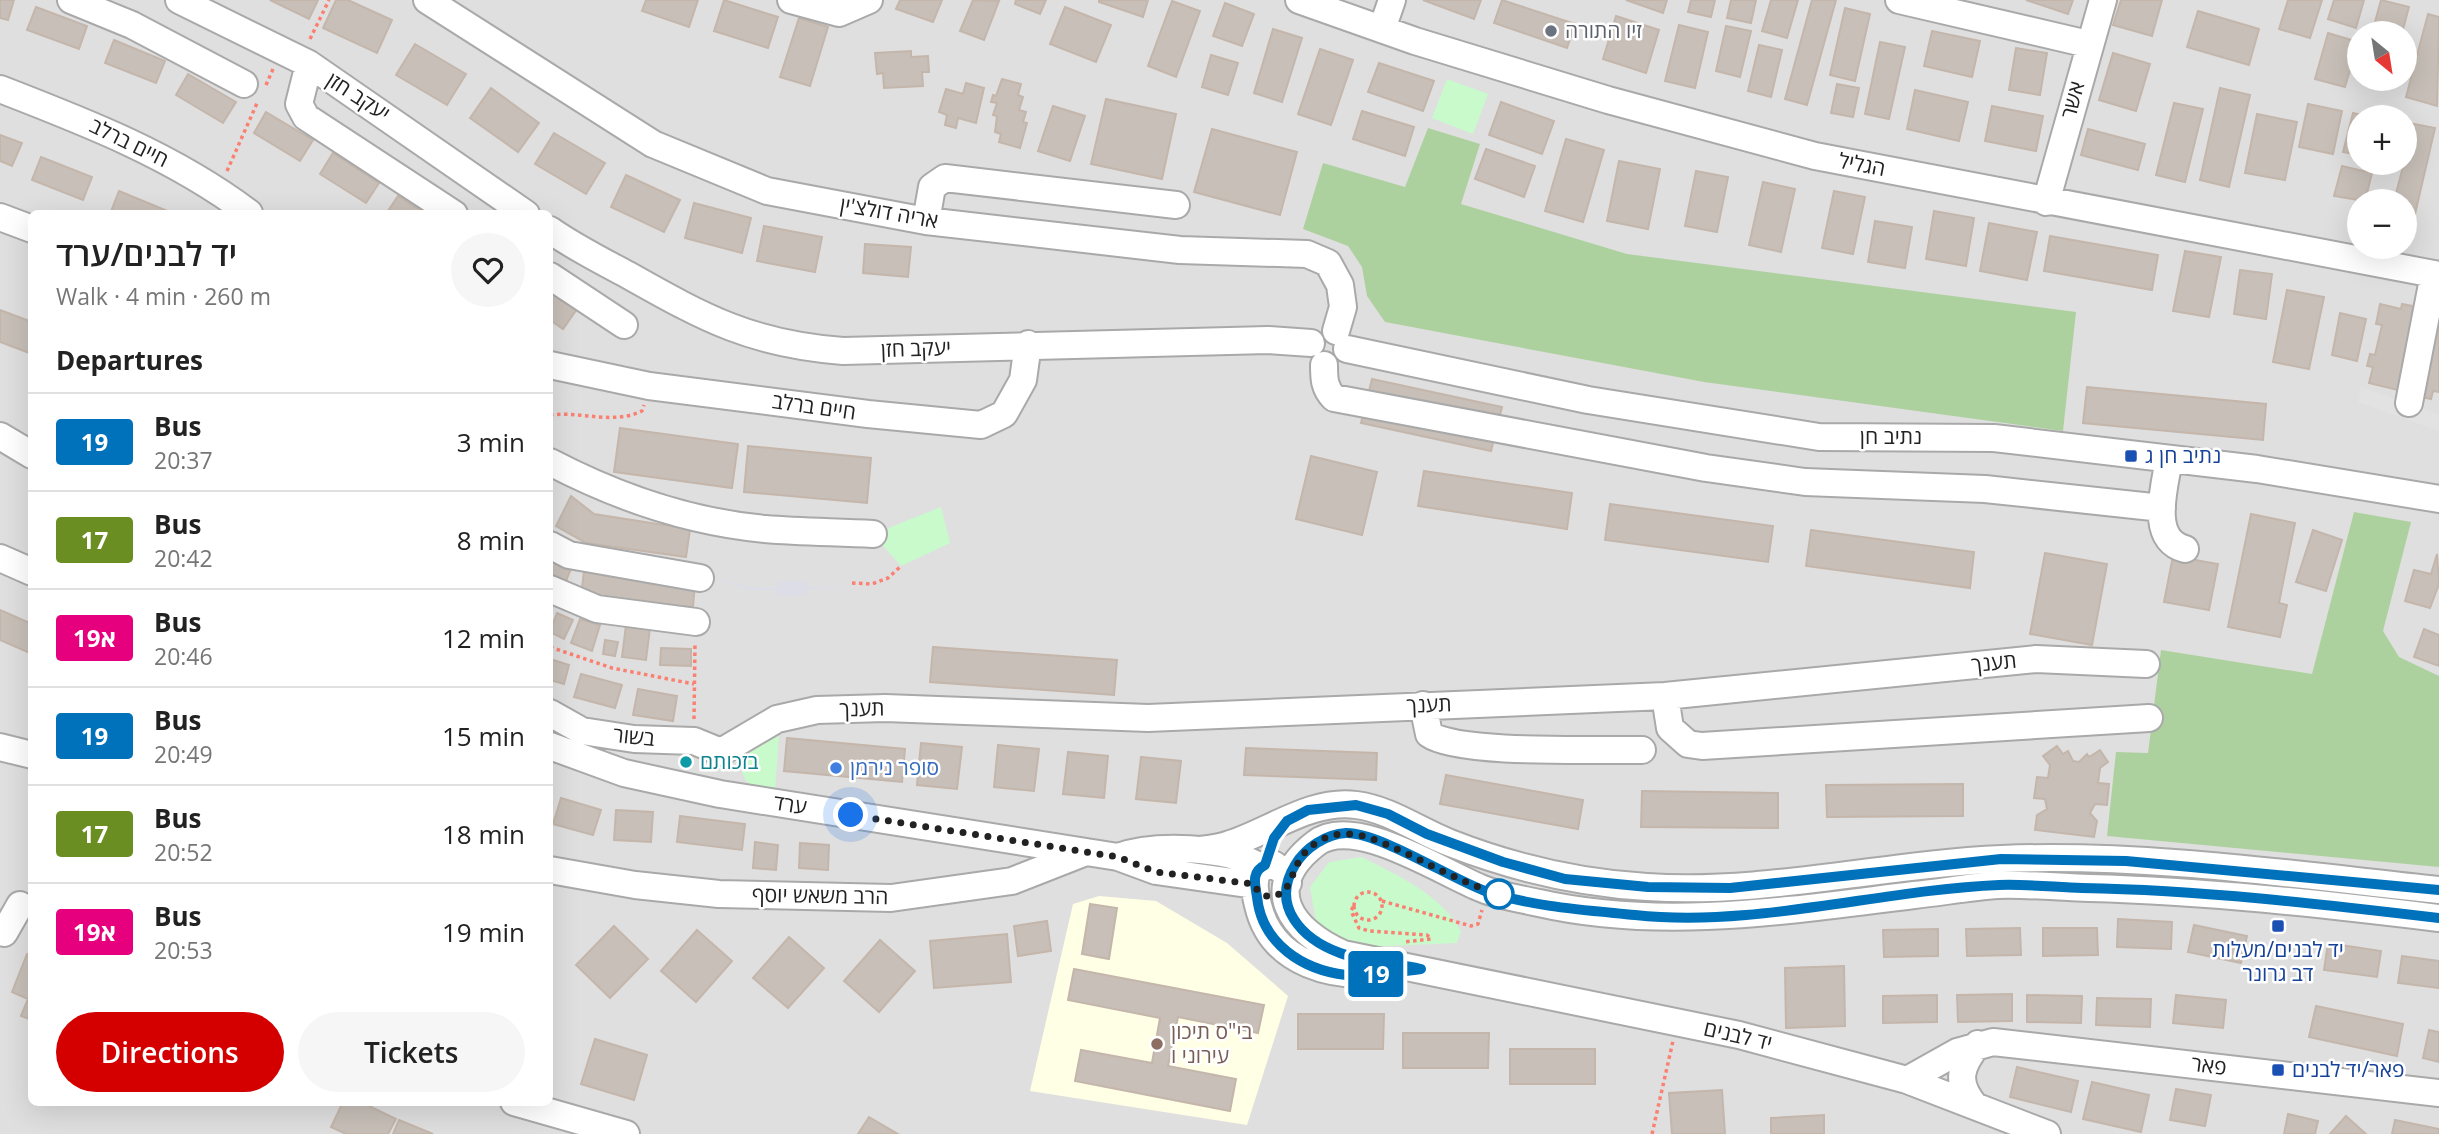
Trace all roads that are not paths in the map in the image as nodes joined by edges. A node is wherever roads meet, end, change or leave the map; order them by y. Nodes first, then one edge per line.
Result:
1 (71, 0) edge
2 (179, 0) edge
3 (427, 0) edge
4 (791, 0) edge
5 (869, 0) edge
6 (1299, 0) edge
7 (1392, 0) edge
8 (1899, 0) edge
9 (2103, 0) edge
10 (1382, 29) junction
11 (2088, 44) junction
12 (297, 59) junction
13 (244, 85) dead end
14 (0, 89) edge
15 (2046, 202) junction
16 (1176, 205) dead end
17 (245, 210) edge
18 (448, 210) edge
19 (520, 210) edge
20 (0, 217) edge
21 (926, 221) junction
22 (28, 228) edge
23 (553, 232) edge
24 (2437, 274) edge
25 (553, 278) edge
26 (624, 325) dead end
27 (1341, 340) junction
28 (1028, 344) junction
29 (1318, 354) junction
30 (553, 366) edge
31 (2409, 403) dead end
32 (0, 436) edge
33 (28, 452) edge
34 (2169, 459) junction
35 (553, 464) edge
36 (2439, 499) edge
37 (2162, 508) junction
38 (873, 534) dead end
39 (553, 547) edge
40 (2185, 548) dead end
41 (0, 558) edge
42 (28, 570) edge
43 (700, 578) dead end
44 (553, 590) edge
45 (696, 622) road end
46 (2146, 664) dead end
47 (1665, 696) junction
48 (1423, 705) junction
49 (553, 715) edge
50 (2149, 718) dead end
51 (0, 747) edge
52 (553, 747) edge
53 (1642, 750) dead end
54 (721, 752) junction
55 (28, 754) edge
56 (720, 794) junction
57 (1287, 821) junction
58 (1199, 850) junction
59 (1086, 852) junction
60 (1118, 857) junction
61 (553, 871) edge
62 (1259, 876) junction
63 (1287, 886) junction
64 (2439, 890) edge
65 (17, 904) edge
66 (2439, 918) edge
67 (0, 932) edge
68 (1421, 969) junction
69 (1978, 1044) junction
70 (1906, 1080) junction
71 (2439, 1093) edge
72 (528, 1106) edge
73 (1975, 1106) junction
74 (626, 1134) edge
75 (2047, 1134) edge

1 - 13 street
2 - 12 street, יעקב חזן
3 - 21 street, אריה דולצ'ין
4 - 5 street
6 - 10 street, הגליל
7 - 10 street
8 - 11 street
9 - 11 street, אשר
10 - 15 street, הגליל
11 - 15 street, אשר
12 - 18 street
12 - 19 street, יעקב חזן
14 - 17 street, חיים ברלב
15 - 24 street, הגליל
16 - 21 street
20 - 22 street
21 - 27 street, אריה דולצ'ין
23 - 28 street, יעקב חזן
24 - 31 street
25 - 26 street
27 - 29 street
27 - 34 street, נתיב חן
28 - 29 street, יעקב חזן
28 - 30 street, חיים ברלב
29 - 37 street
32 - 33 street
34 - 36 street, נתיב חן
34 - 37 street
35 - 38 street
37 - 40 street
39 - 43 street
41 - 42 street
44 - 45 street
46 - 47 street, תענך
47 - 48 street, תענך
47 - 50 street
48 - 53 street
48 - 54 street, תענך
49 - 54 street, בשור
51 - 55 street
52 - 56 street, ערד
54 - 56 street
56 - 59 street, ערד
57 - 58 street
57 - 62 street
57 - 64 street
58 - 60 street, ערד
58 - 62 street, ערד
59 - 60 street, ערד
59 - 61 street, הרב משאש יוסף
60 - 62 street, ערד
62 - 63 street
62 - 68 street, יד לבנים
63 - 66 street
63 - 68 street, יד לבנים
65 - 67 street
68 - 70 street, יד לבנים
69 - 70 street, פאר
69 - 71 street, פאר
69 - 73 street
70 - 73 street, יד לבנים
72 - 74 street
73 - 75 street, יד לבנים

